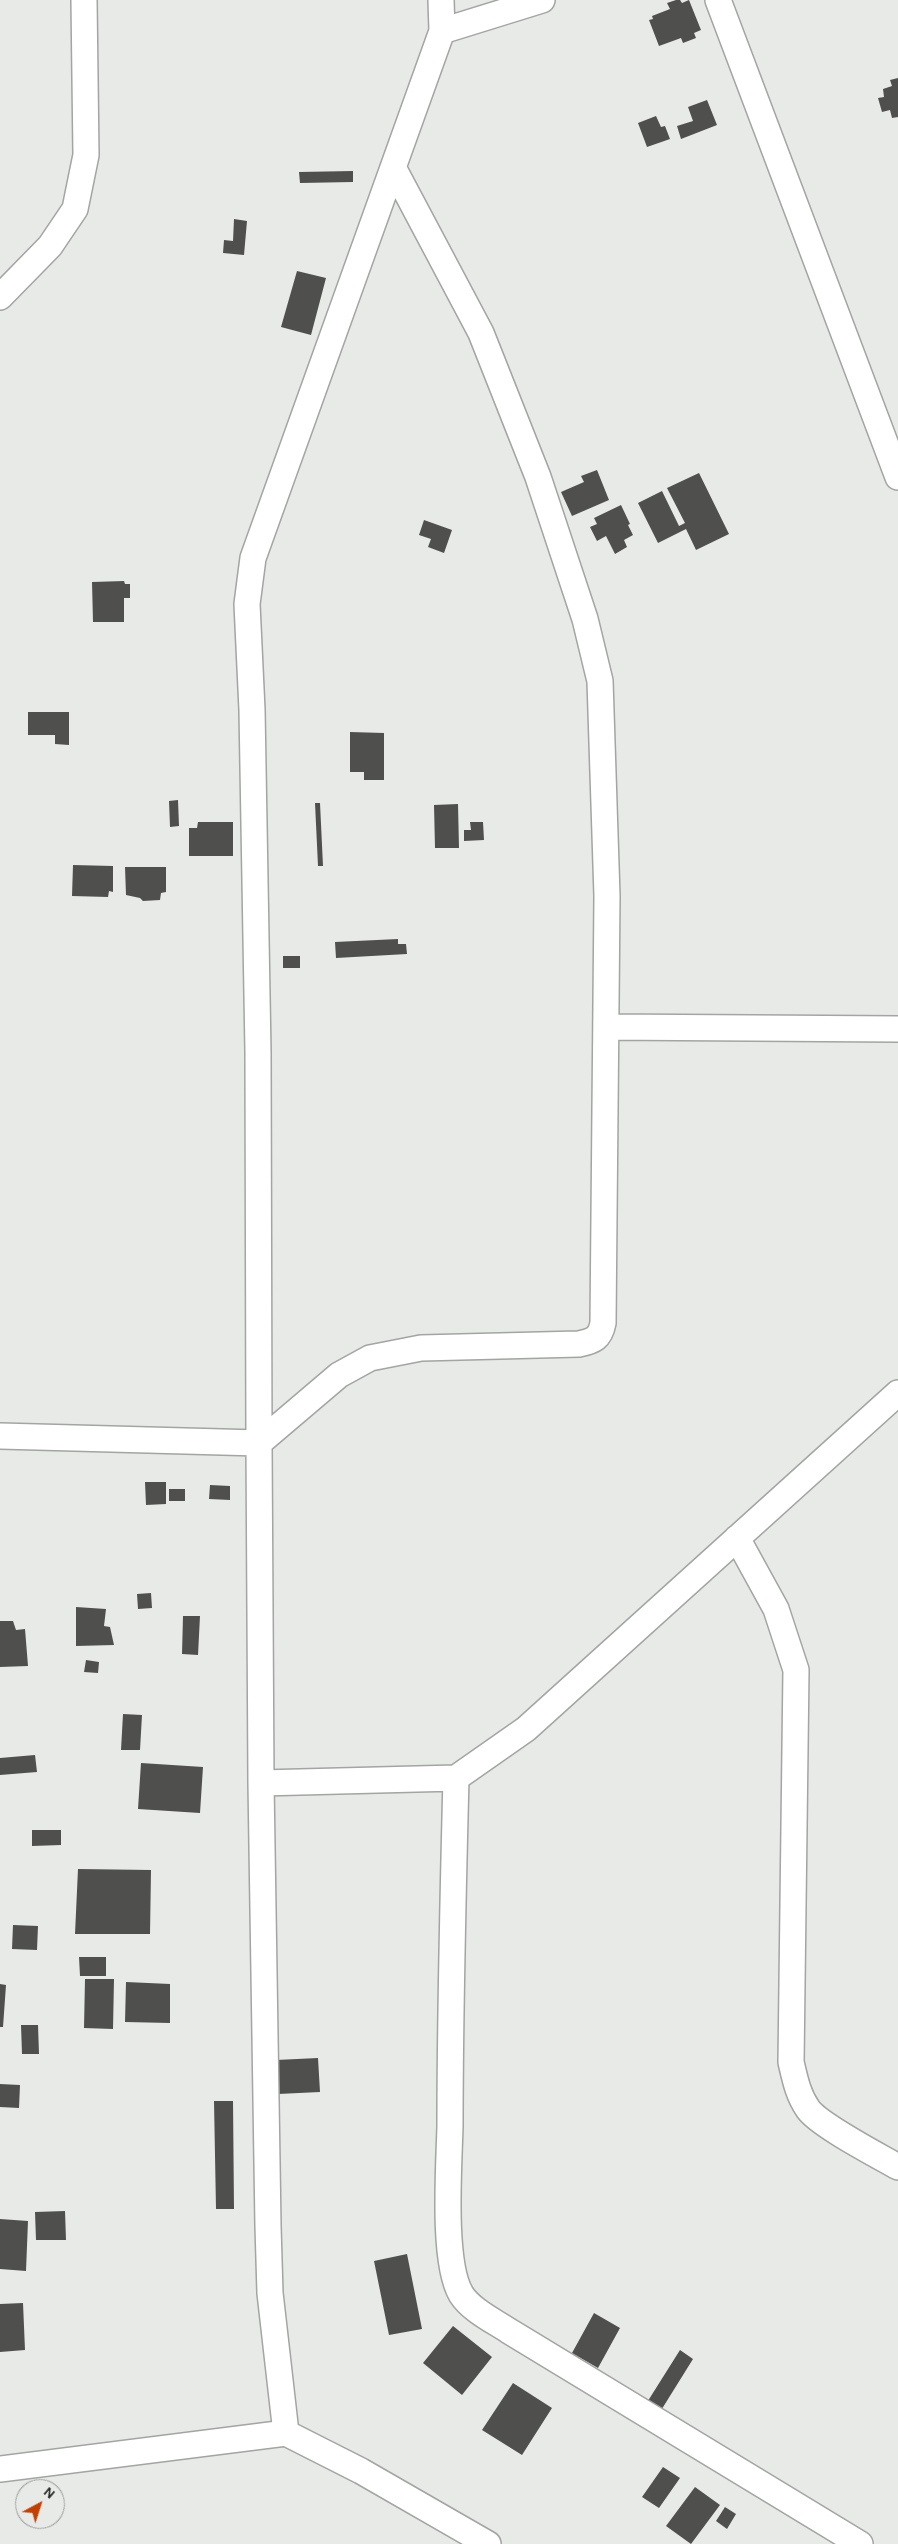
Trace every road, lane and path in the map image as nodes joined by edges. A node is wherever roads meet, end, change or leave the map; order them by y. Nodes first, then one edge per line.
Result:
1 (84, 0) edge
2 (441, 0) edge
3 (542, 0) edge
4 (718, 0) edge
5 (442, 31) junction
6 (394, 169) junction
7 (0, 297) edge
8 (898, 477) edge
9 (606, 1028) junction
10 (898, 1029) edge
11 (898, 1394) edge
12 (0, 1436) edge
13 (259, 1443) junction
14 (738, 1538) junction
15 (456, 1778) junction
16 (261, 1783) junction
17 (898, 2167) edge
18 (286, 2433) junction
19 (0, 2469) edge
20 (488, 2544) edge
21 (860, 2544) edge

1 - 7 street
2 - 5 street
3 - 5 street
4 - 8 street
5 - 6 street
6 - 9 street
6 - 13 street
9 - 10 street
9 - 13 street
11 - 14 street
12 - 13 street
13 - 16 street
14 - 15 street
14 - 17 street
15 - 16 street
15 - 21 street
16 - 18 street
18 - 19 street
18 - 20 street

